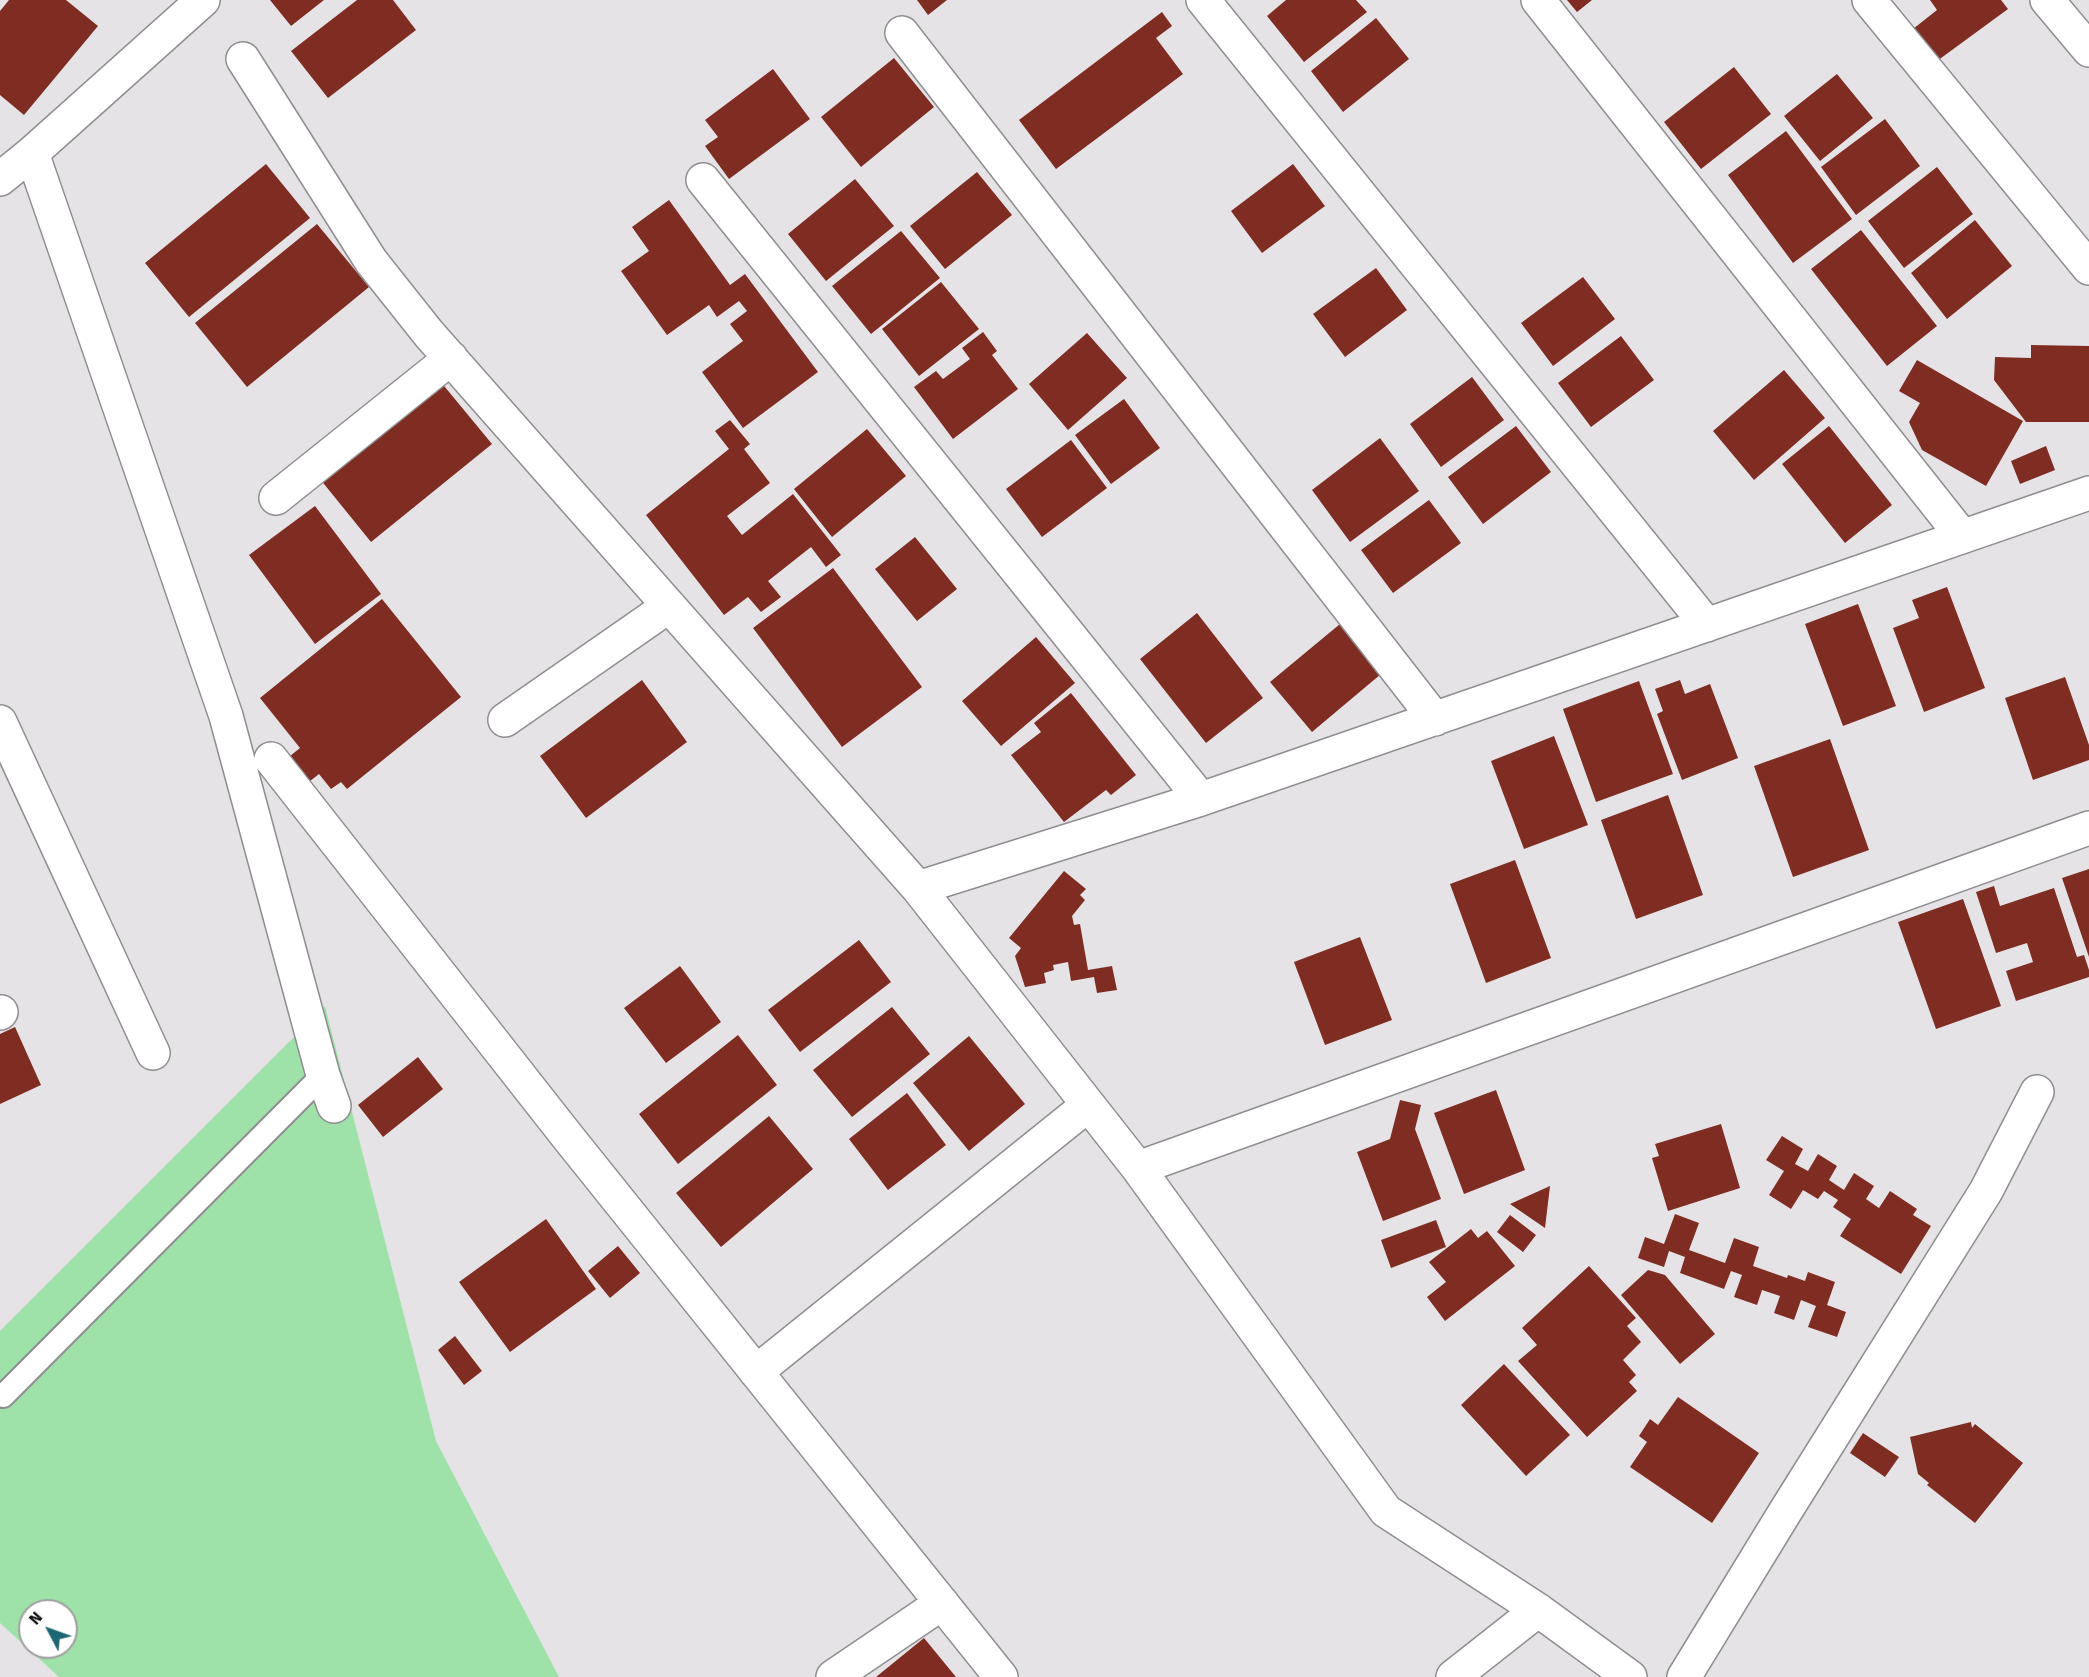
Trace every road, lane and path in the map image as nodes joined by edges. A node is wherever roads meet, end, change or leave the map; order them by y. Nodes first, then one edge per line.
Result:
1 (203, 0) edge
2 (1203, 0) edge
3 (1538, 0) edge
4 (1869, 0) edge
5 (2047, 0) edge
6 (902, 33) dead end
7 (2089, 50) edge
8 (243, 58) dead end
9 (32, 153) junction
10 (0, 178) edge
11 (703, 180) dead end
12 (2089, 268) edge
13 (451, 358) junction
14 (2089, 493) edge
15 (276, 498) dead end
16 (1962, 537) junction
17 (669, 606) junction
18 (1707, 625) junction
19 (1435, 719) junction
20 (505, 720) dead end
21 (0, 723) edge
22 (271, 759) dead end
23 (1201, 799) junction
24 (2089, 828) edge
25 (918, 888) junction
26 (153, 1053) dead end
27 (323, 1075) junction
28 (2037, 1092) dead end
29 (1088, 1105) junction
30 (334, 1106) dead end
31 (1138, 1168) junction
32 (756, 1372) junction
33 (3, 1396) dead end
34 (942, 1603) junction
35 (1538, 1610) junction
36 (833, 1677) edge
37 (1001, 1677) edge
38 (1453, 1677) edge
39 (1630, 1677) edge
40 (1684, 1677) edge

1 - 9 street
2 - 18 street
3 - 16 street
4 - 12 street
5 - 7 street
6 - 19 street
8 - 13 street
9 - 10 street
9 - 27 street
11 - 23 street
13 - 15 street
13 - 17 street
14 - 16 street
16 - 18 street
17 - 20 street
17 - 25 street
18 - 19 street
19 - 23 street
21 - 26 street
22 - 32 street
23 - 25 street
24 - 31 street
25 - 29 street
27 - 30 street
27 - 33 lane
28 - 40 street
29 - 31 street
29 - 32 street
31 - 35 street
32 - 34 street
34 - 36 street
34 - 37 street
35 - 38 street
35 - 39 street

